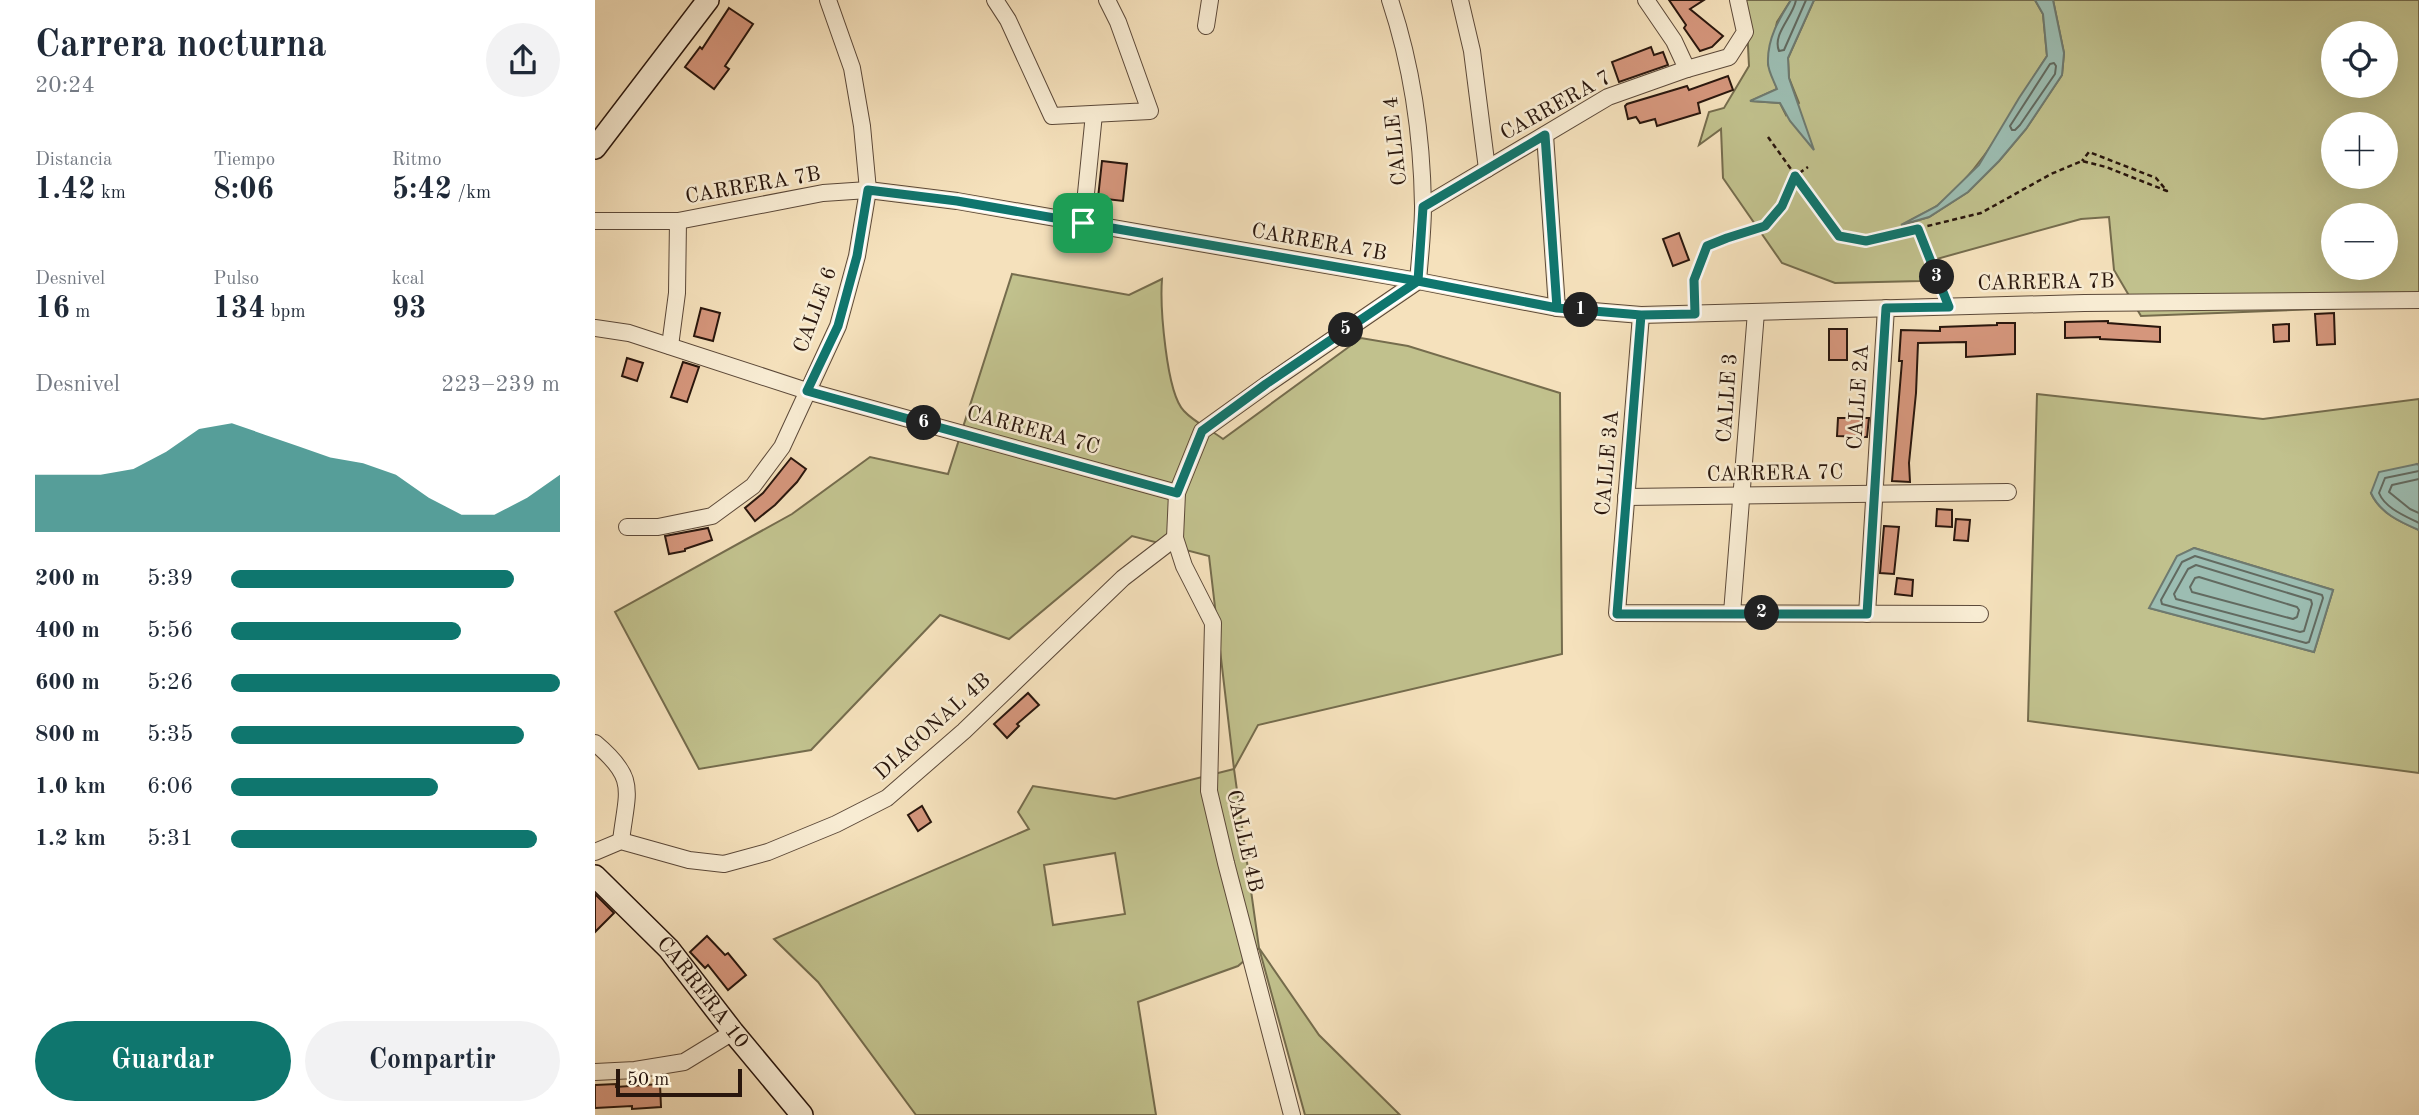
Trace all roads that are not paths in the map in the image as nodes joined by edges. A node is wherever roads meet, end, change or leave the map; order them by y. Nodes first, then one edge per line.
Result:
1 (708, 0) edge
2 (828, 0) edge
3 (995, 0) edge
4 (1107, 0) edge
5 (1210, 0) edge
6 (1390, 0) edge
7 (1460, 0) edge
8 (1646, 0) edge
9 (1738, 0) edge
10 (1206, 26) dead end
11 (1687, 69) junction
12 (1094, 114) junction
13 (1545, 135) junction
14 (595, 148) edge
15 (1487, 169) junction
16 (868, 190) junction
17 (1423, 207) junction
18 (595, 221) edge
19 (678, 221) junction
20 (1083, 223) junction
21 (1418, 281) junction
22 (2419, 300) edge
23 (1557, 308) junction
24 (1886, 308) junction
25 (1756, 312) junction
26 (1641, 315) junction
27 (595, 328) edge
28 (670, 346) junction
29 (807, 391) junction
30 (2008, 492) dead end
31 (1177, 493) junction
32 (1874, 494) junction
33 (1741, 496) junction
34 (1626, 497) junction
35 (627, 527) dead end
36 (1175, 538) junction
37 (1733, 613) junction
38 (1867, 614) junction
39 (1980, 614) dead end
40 (595, 743) edge
41 (621, 841) junction
42 (595, 852) edge
43 (595, 876) edge
44 (733, 1032) junction
45 (595, 1072) edge
46 (803, 1115) edge
47 (1292, 1115) edge

1 - 14 street
2 - 16 street, CALLE 6
3 - 12 street
4 - 12 street
5 - 10 street
6 - 17 street, CALLE 4
7 - 15 street
8 - 11 street
9 - 11 street, CARRERA 7
11 - 13 street, CARRERA 7
12 - 20 street
13 - 15 street, CARRERA 7
13 - 23 street
15 - 17 street, CARRERA 7
16 - 19 street, CARRERA 7B
16 - 20 street, CARRERA 7B
16 - 29 street, CALLE 6
17 - 21 street, CALLE 4
18 - 19 street, CARRERA 7B
19 - 28 street
20 - 21 street, CARRERA 7B
21 - 23 street, CARRERA 7B
21 - 31 street, CALLE 4B
22 - 24 street, CARRERA 7B
23 - 26 street, CARRERA 7B
24 - 25 street, CARRERA 7B
24 - 32 street, CALLE 2A
25 - 26 street, CARRERA 7B
25 - 33 street, CALLE 3
26 - 34 street, CALLE 3A
27 - 28 street, CARRERA 7C
28 - 29 street, CARRERA 7C
29 - 31 street, CARRERA 7C
29 - 35 street, CALLE 6
30 - 32 street, CARRERA 7C
31 - 36 street, CALLE 4B
32 - 33 street, CARRERA 7C
32 - 38 street, CALLE 2A
33 - 34 street, CARRERA 7C
33 - 37 street, CALLE 3
34 - 37 street, CALLE 3A
36 - 41 street, DIAGONAL 4B
36 - 47 street, CALLE 4B
37 - 38 street
38 - 39 street
40 - 41 street
41 - 42 street
43 - 44 street, CARRERA 10
44 - 45 street
44 - 46 street, CARRERA 10

